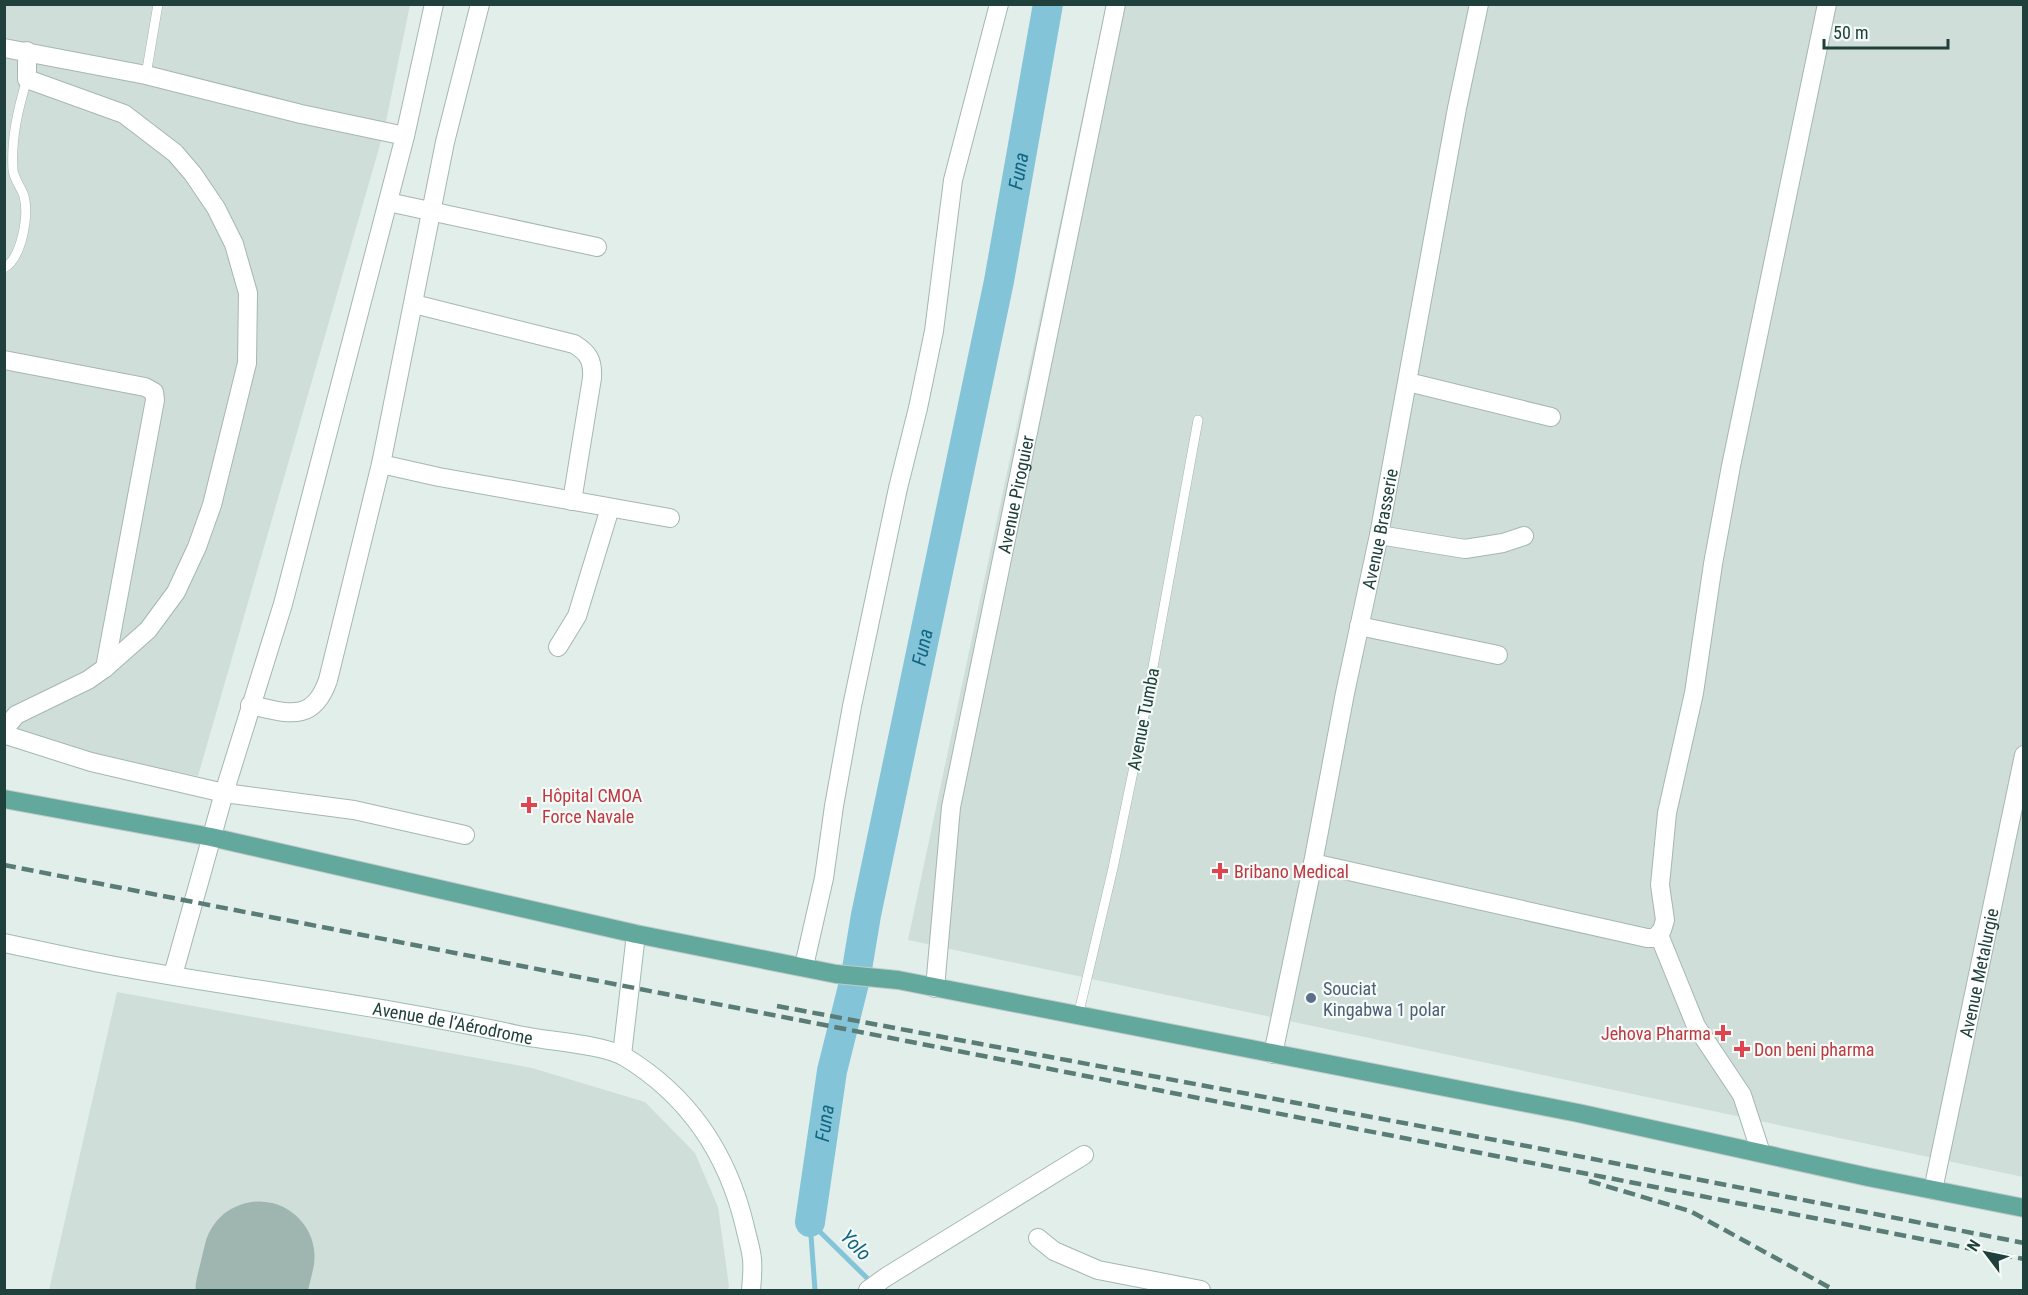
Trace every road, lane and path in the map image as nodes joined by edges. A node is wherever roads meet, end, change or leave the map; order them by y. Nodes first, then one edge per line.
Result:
1 (158, 4) edge
2 (434, 4) edge
3 (480, 4) edge
4 (999, 4) edge
5 (1116, 4) edge
6 (1479, 4) edge
7 (1827, 4) edge
8 (4, 48) edge
9 (27, 51) junction
10 (146, 75) junction
11 (27, 79) junction
12 (405, 136) junction
13 (9, 172) edge
14 (388, 202) junction
15 (431, 212) junction
16 (597, 247) dead end
17 (4, 268) edge
18 (414, 304) junction
19 (4, 360) edge
20 (1408, 382) junction
21 (1551, 417) dead end
22 (1198, 420) dead end
23 (381, 464) junction
24 (572, 501) junction
25 (610, 508) junction
26 (670, 518) dead end
27 (1379, 535) junction
28 (1524, 536) dead end
29 (1359, 626) junction
30 (558, 647) dead end
31 (1498, 655) dead end
32 (105, 668) junction
33 (250, 705) junction
34 (5, 735) edge
35 (2024, 755) edge
36 (224, 793) junction
37 (4, 799) edge
38 (465, 835) dead end
39 (211, 837) junction
40 (1313, 863) junction
41 (636, 934) junction
42 (1659, 935) junction
43 (4, 943) edge
44 (804, 966) junction
45 (172, 975) junction
46 (935, 988) junction
47 (1078, 1016) junction
48 (1273, 1054) junction
49 (622, 1055) junction
50 (1761, 1153) junction
51 (1084, 1155) dead end
52 (1934, 1190) junction
53 (2024, 1208) edge
54 (1038, 1238) dead end
55 (1121, 1283) edge
56 (751, 1290) edge
57 (868, 1290) edge
58 (1201, 1290) edge

1 - 10 lane
2 - 12 street
3 - 15 street
4 - 44 street
5 - 46 street, Avenue Piroguier
6 - 20 street, Avenue Brasserie
7 - 42 street
8 - 9 street
9 - 10 street
9 - 11 street
10 - 12 street
11 - 13 lane
11 - 32 street
12 - 14 street
13 - 17 lane
14 - 15 street
14 - 33 street
15 - 16 street
15 - 18 street
18 - 23 street
18 - 24 street
19 - 32 street
20 - 21 street
20 - 27 street, Avenue Brasserie
22 - 47 lane, Avenue Tumba
23 - 24 street
23 - 33 street
24 - 25 street
25 - 26 street
25 - 30 street
27 - 28 street
27 - 29 street, Avenue Brasserie
29 - 31 street
29 - 40 street, Avenue Brasserie
32 - 34 street
33 - 36 street
34 - 36 street
35 - 52 street, Avenue Metalurgie
36 - 38 street
36 - 39 street
37 - 39 main road
39 - 41 main road
39 - 45 street
40 - 42 street
40 - 48 street, Avenue Brasserie
41 - 44 main road
41 - 49 street
42 - 50 street
43 - 45 street, Avenue de l’Aérodrome
44 - 46 main road
45 - 49 street, Avenue de l’Aérodrome
46 - 47 main road
47 - 48 main road
48 - 50 main road
49 - 56 street, Avenue de l’Aérodrome
50 - 52 main road
51 - 57 street
52 - 53 main road
54 - 55 street
55 - 58 street

